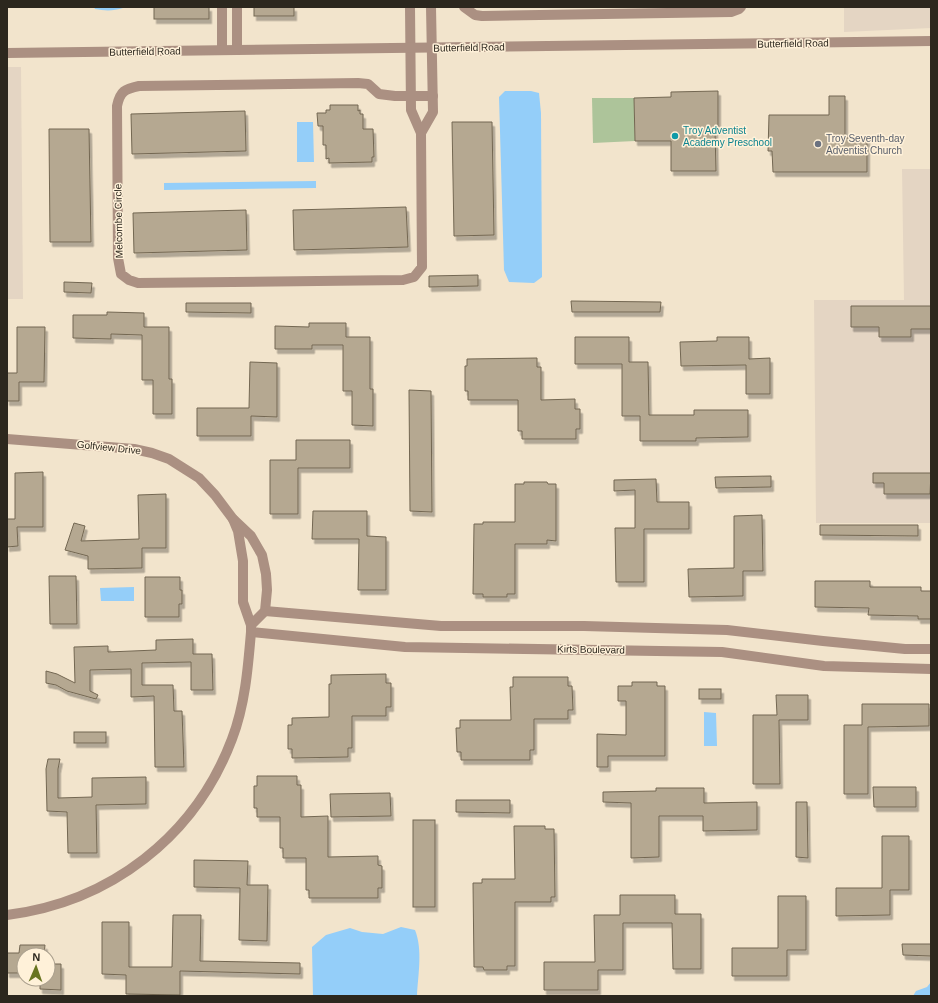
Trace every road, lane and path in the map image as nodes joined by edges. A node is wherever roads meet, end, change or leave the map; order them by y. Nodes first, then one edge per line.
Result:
1 (222, 7) edge
2 (237, 7) edge
3 (410, 7) edge
4 (432, 7) edge
5 (464, 7) edge
6 (741, 7) edge
7 (931, 41) edge
8 (432, 47) junction
9 (410, 48) junction
10 (222, 50) junction
11 (237, 50) junction
12 (7, 53) edge
13 (410, 96) junction
14 (433, 96) junction
15 (421, 133) junction
16 (7, 439) edge
17 (233, 518) junction
18 (265, 610) junction
19 (251, 629) junction
20 (931, 650) edge
21 (931, 669) edge
22 (7, 915) edge

1 - 10 street
2 - 11 street
3 - 9 street, Melcombe Circle
4 - 8 street
5 - 6 street
7 - 8 street, Butterfield Road
8 - 9 street, Butterfield Road
8 - 14 street
9 - 11 street, Butterfield Road
9 - 13 street, Melcombe Circle
10 - 11 street, Butterfield Road
10 - 12 street, Butterfield Road
13 - 14 street, Melcombe Circle
13 - 15 street, Melcombe Circle
13 - 15 street, Melcombe Circle
14 - 15 street
16 - 17 street, Golfview Drive
17 - 18 street, Golfview Drive
17 - 19 street, Golfview Drive
18 - 19 street
18 - 20 street
19 - 21 street, Kirts Boulevard
19 - 22 street

